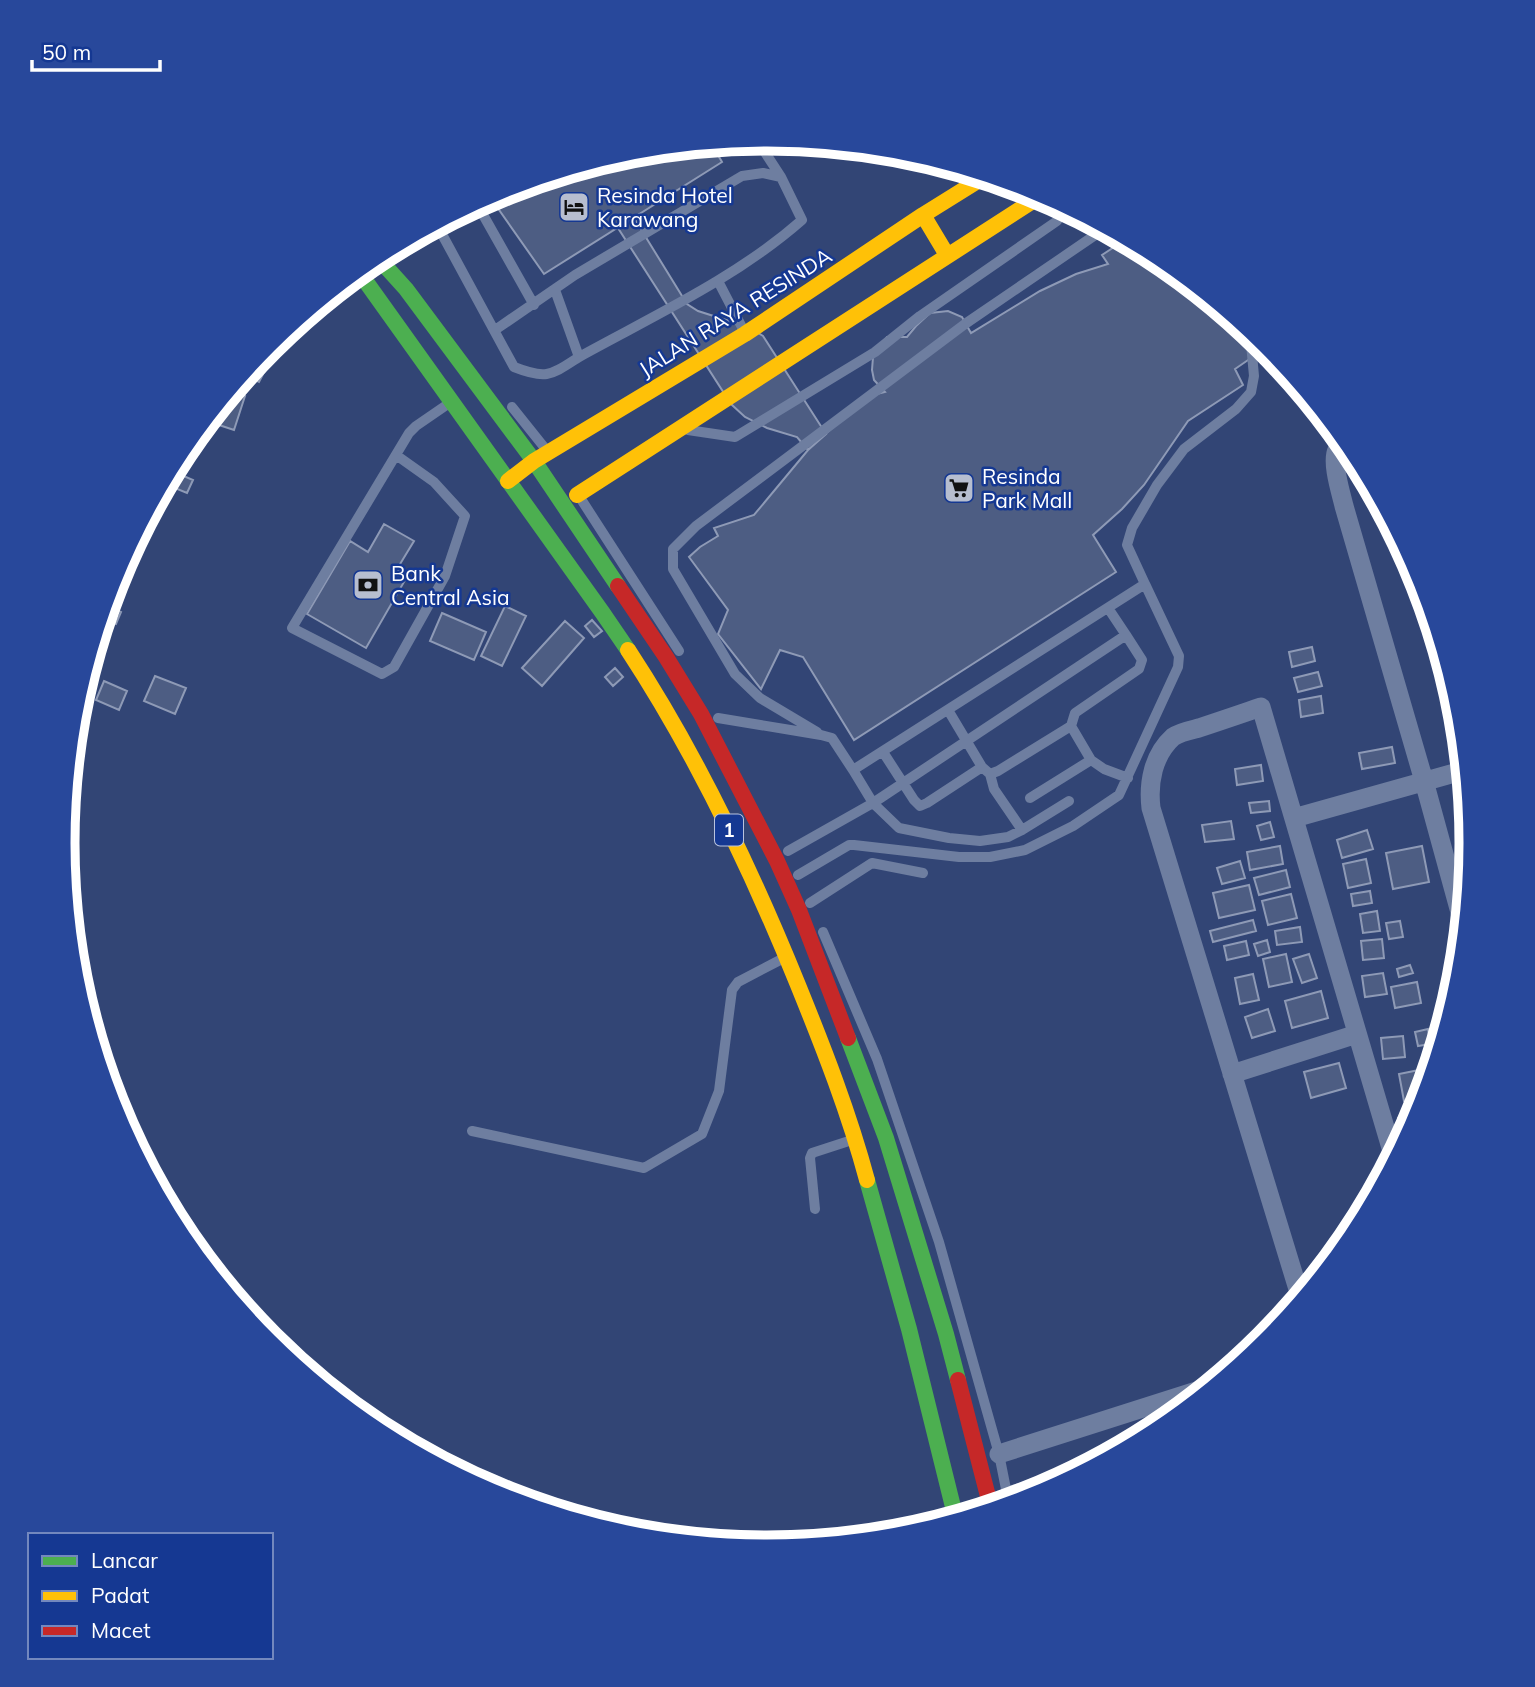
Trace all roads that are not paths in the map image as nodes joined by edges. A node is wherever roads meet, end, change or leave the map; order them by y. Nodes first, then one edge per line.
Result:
1 (764, 151) edge
2 (781, 177) junction
3 (974, 183) edge
4 (1029, 203) edge
5 (482, 213) edge
6 (923, 215) junction
7 (1060, 217) edge
8 (442, 233) edge
9 (1096, 235) edge
10 (947, 255) junction
11 (396, 262) dead end
12 (386, 266) edge
13 (365, 281) edge
14 (718, 281) junction
15 (555, 290) junction
16 (534, 305) junction
17 (439, 315) dead end
18 (495, 330) junction
19 (745, 334) junction
20 (1252, 349) edge
21 (579, 357) junction
22 (506, 400) dead end
23 (452, 402) junction
24 (678, 428) junction
25 (1337, 451) edge
26 (396, 455) junction
27 (541, 457) junction
28 (508, 481) junction
29 (578, 495) joint
30 (1145, 584) junction
31 (1108, 608) junction
32 (1126, 635) junction
33 (686, 663) dead end
34 (712, 707) dead end
35 (948, 710) junction
36 (718, 718) junction
37 (1070, 726) junction
38 (724, 730) dead end
39 (821, 735) junction
40 (967, 742) junction
41 (883, 752) junction
42 (1091, 760) junction
43 (853, 770) junction
44 (986, 770) junction
45 (1456, 772) edge
46 (1128, 778) junction
47 (1424, 781) junction
48 (903, 784) junction
49 (1030, 798) dead end
50 (1069, 801) dead end
51 (873, 803) junction
52 (1294, 818) junction
53 (1022, 830) junction
54 (781, 839) dead end
55 (788, 851) junction
56 (923, 873) dead end
57 (804, 889) junction
58 (1457, 902) edge
59 (816, 915) dead end
60 (821, 927) dead end
61 (786, 956) junction
62 (1357, 1034) junction
63 (1232, 1074) junction
64 (472, 1131) dead end
65 (856, 1139) junction
66 (1390, 1145) edge
67 (814, 1209) dead end
68 (1298, 1288) edge
69 (1188, 1394) edge
70 (999, 1454) junction
71 (1007, 1492) edge
72 (989, 1499) edge
73 (954, 1510) edge

1 - 2 lane
2 - 14 lane
2 - 15 lane
3 - 6 main road, JALAN RAYA RESINDA
4 - 10 main road
5 - 16 lane
6 - 10 main road
6 - 19 main road, JALAN RAYA RESINDA
7 - 24 lane
8 - 18 lane
9 - 39 lane
10 - 24 main road
11 - 17 lane
12 - 27 main road, 1
13 - 23 main road, 1
14 - 19 lane
14 - 21 lane
15 - 16 lane
15 - 21 lane
16 - 18 lane
18 - 21 lane
19 - 27 main road, JALAN RAYA RESINDA
20 - 30 lane
22 - 27 lane
23 - 26 lane
23 - 28 main road, 1
24 - 29 main road
25 - 47 street
26 - 26 lane
27 - 28 main road, JALAN RAYA RESINDA
27 - 72 main road, 1
28 - 61 main road, 1
29 - 33 lane
30 - 31 lane
30 - 46 lane
31 - 32 lane
31 - 35 lane
32 - 37 lane
32 - 40 lane
34 - 36 lane
35 - 40 lane
35 - 41 lane
36 - 38 lane
36 - 39 lane
37 - 42 lane
37 - 44 lane
39 - 43 lane
40 - 44 lane
40 - 48 lane
41 - 43 lane
41 - 48 lane
42 - 46 lane
42 - 49 lane
43 - 51 lane
44 - 48 lane
44 - 53 lane
45 - 47 street
46 - 57 lane
47 - 52 street
47 - 58 street
48 - 51 lane
50 - 53 lane
51 - 53 lane
51 - 55 lane
52 - 62 street
52 - 63 street
54 - 55 lane
55 - 57 lane
56 - 57 lane
57 - 59 lane
60 - 70 lane
61 - 64 lane
61 - 65 main road, 1
62 - 63 street
62 - 66 street
63 - 68 street
65 - 67 lane
65 - 73 main road, 1
69 - 70 street
70 - 71 lane

